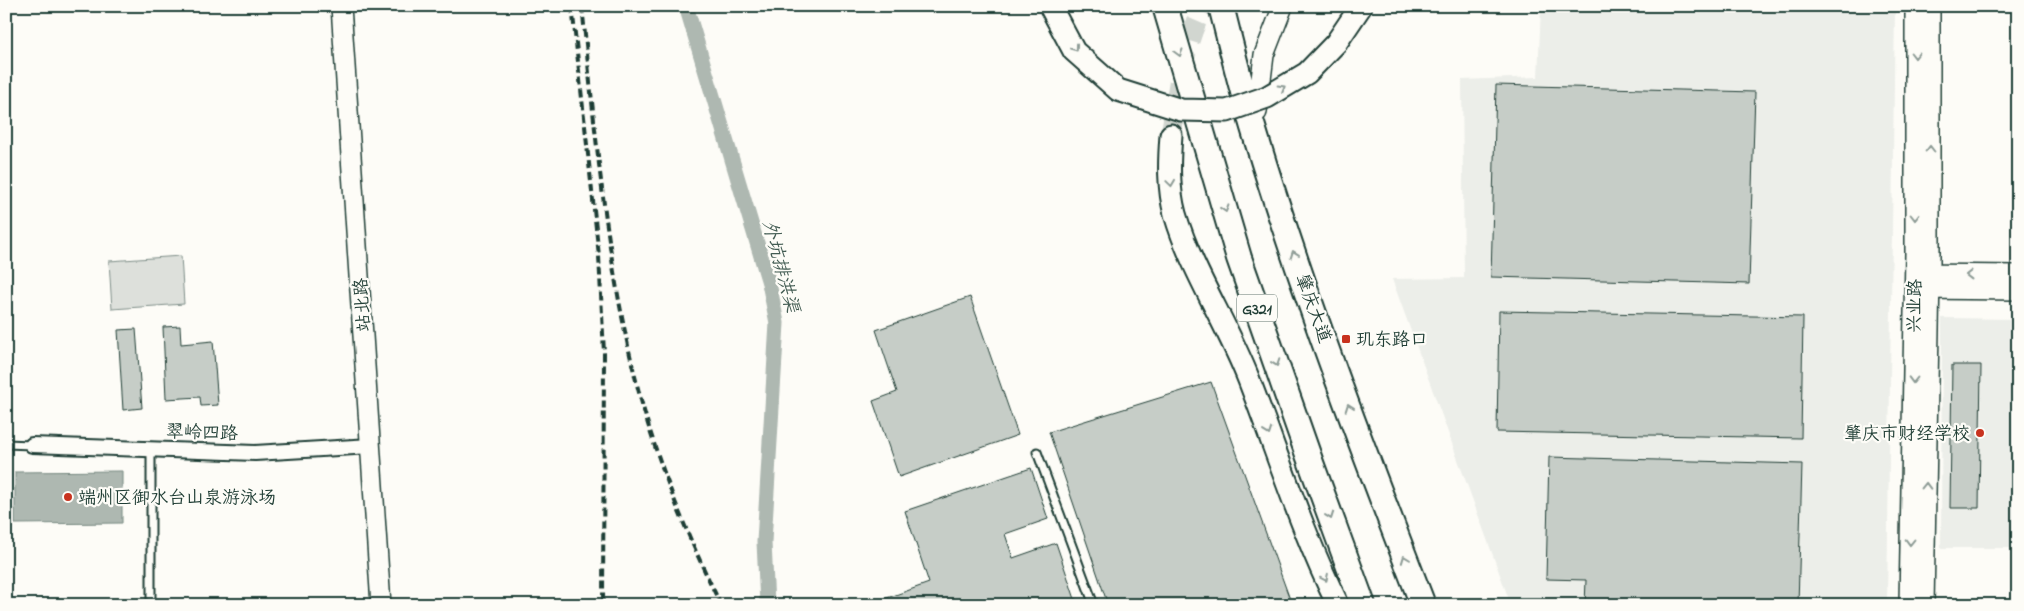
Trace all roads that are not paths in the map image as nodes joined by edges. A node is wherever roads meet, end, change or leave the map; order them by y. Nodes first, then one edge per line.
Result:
1 (341, 6) edge
2 (1050, 6) edge
3 (1165, 6) edge
4 (1220, 6) edge
5 (1283, 6) edge
6 (1352, 6) edge
7 (1361, 6) edge
8 (1915, 6) edge
9 (1930, 6) edge
10 (1336, 42) junction
11 (1255, 133) junction
12 (1171, 135) tunnel mouth
13 (2018, 275) edge
14 (1922, 282) junction
15 (2018, 290) edge
16 (6, 444) edge
17 (32, 445) joint
18 (371, 446) junction
19 (151, 449) junction
20 (1037, 452) dead end
21 (151, 605) edge
22 (381, 605) edge
23 (1094, 605) edge
24 (1338, 605) edge
25 (1363, 605) edge
26 (1423, 605) edge
27 (1909, 605) edge
28 (1924, 605) edge

1 - 18 street, 站北路
2 -> 10 main road, bridge
3 -> 25 highway, G321
4 - 11 highway, 肇庆大道
5 - 11 street
6 - 10 main road
7 - 10 main road
8 -> 14 street, 兴业路
14 -> 9 street, 兴业路
26 -> 11 highway, 肇庆大道
12 -> 24 main road
13 -> 14 street
14 - 15 street
14 -> 27 street, 兴业路
28 -> 14 street, 兴业路
16 - 17 lane
17 - 19 street, 翠岭四路
18 - 19 street, 翠岭四路
18 - 22 street, 站北路
19 - 21 lane
20 - 23 lane

